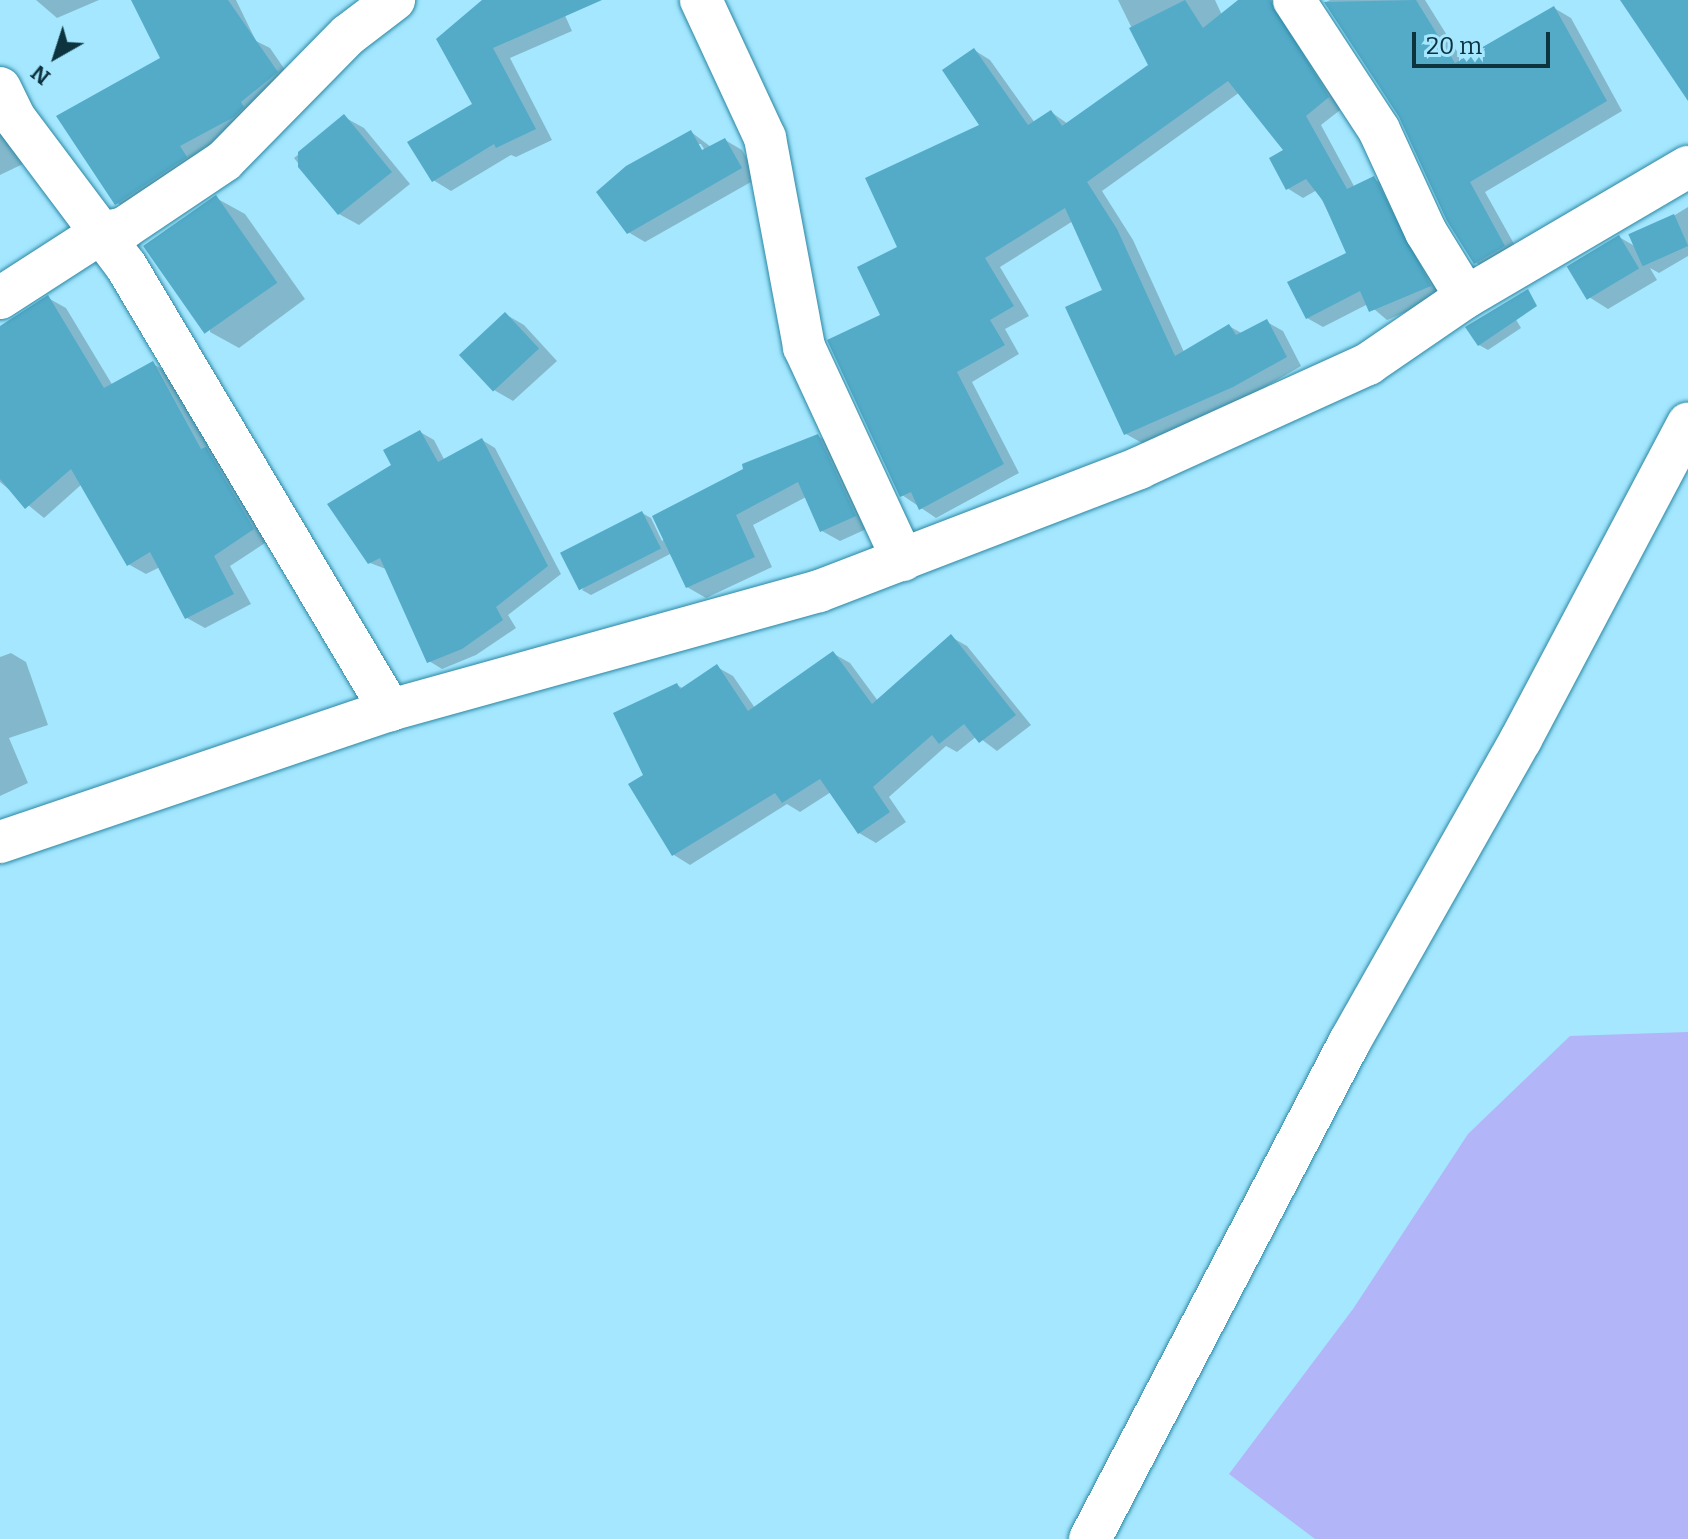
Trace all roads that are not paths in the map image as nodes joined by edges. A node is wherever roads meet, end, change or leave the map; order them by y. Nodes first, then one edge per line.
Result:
1 (394, 0) edge
2 (701, 0) edge
3 (1294, 0) edge
4 (0, 88) edge
5 (1688, 167) edge
6 (101, 233) junction
7 (1466, 297) junction
8 (0, 298) edge
9 (1688, 423) edge
10 (903, 560) junction
11 (390, 710) junction
12 (0, 842) edge
13 (1090, 1539) edge

1 - 6 street
2 - 10 street
3 - 7 street
4 - 6 street
5 - 7 street
6 - 8 street
6 - 11 street
7 - 10 street
9 - 13 street
10 - 11 street
11 - 12 street

